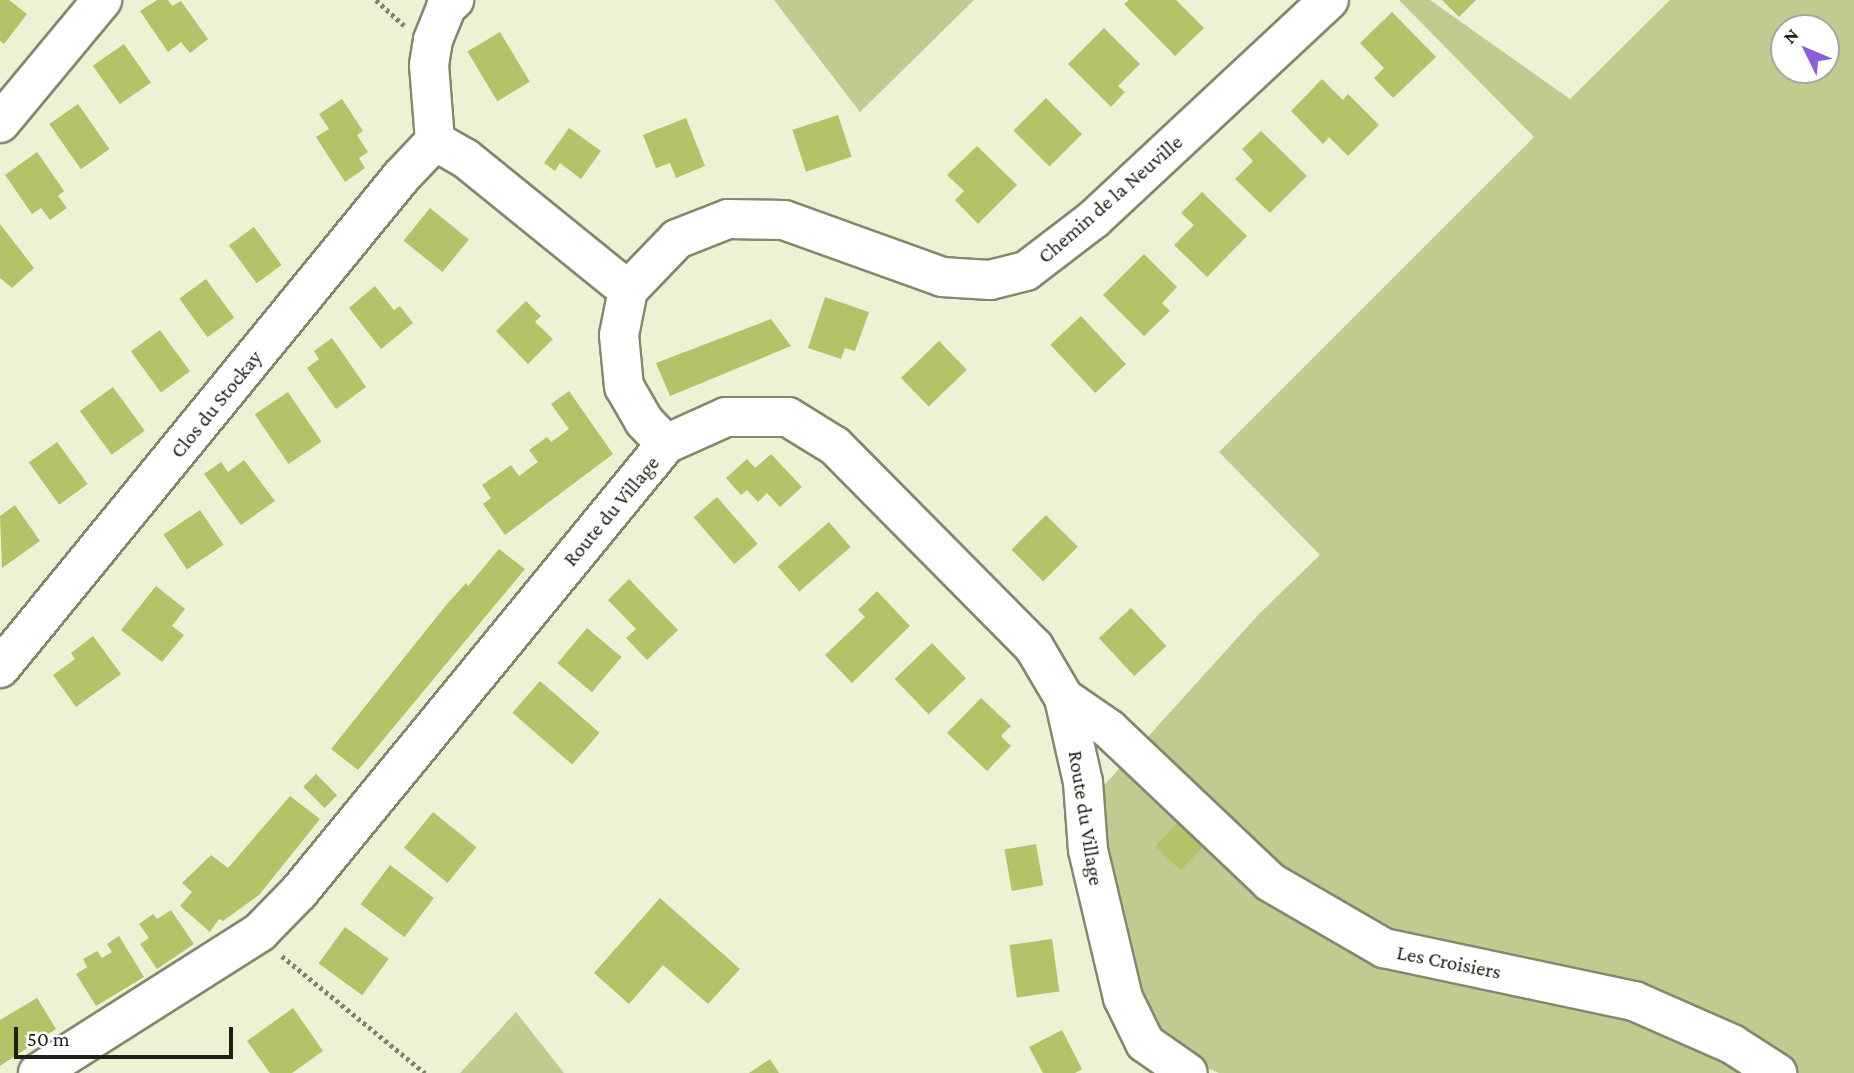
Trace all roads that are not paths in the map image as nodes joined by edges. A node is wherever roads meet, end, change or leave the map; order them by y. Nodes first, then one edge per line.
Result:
1 (102, 0) edge
2 (454, 0) edge
3 (1329, 0) edge
4 (6, 104) edge
5 (435, 141) junction
6 (628, 290) junction
7 (666, 444) junction
8 (0, 668) edge
9 (1064, 698) junction
10 (38, 1073) edge
11 (1188, 1073) edge
12 (1777, 1073) edge

1 - 4 street
2 - 5 street
3 - 6 street, Chemin de la Neuville
5 - 6 street
5 - 8 street, Clos du Stockay
6 - 7 street
7 - 9 street, Route du Village
7 - 10 street, Route du Village
9 - 11 street, Route du Village
9 - 12 street, Les Croisiers

